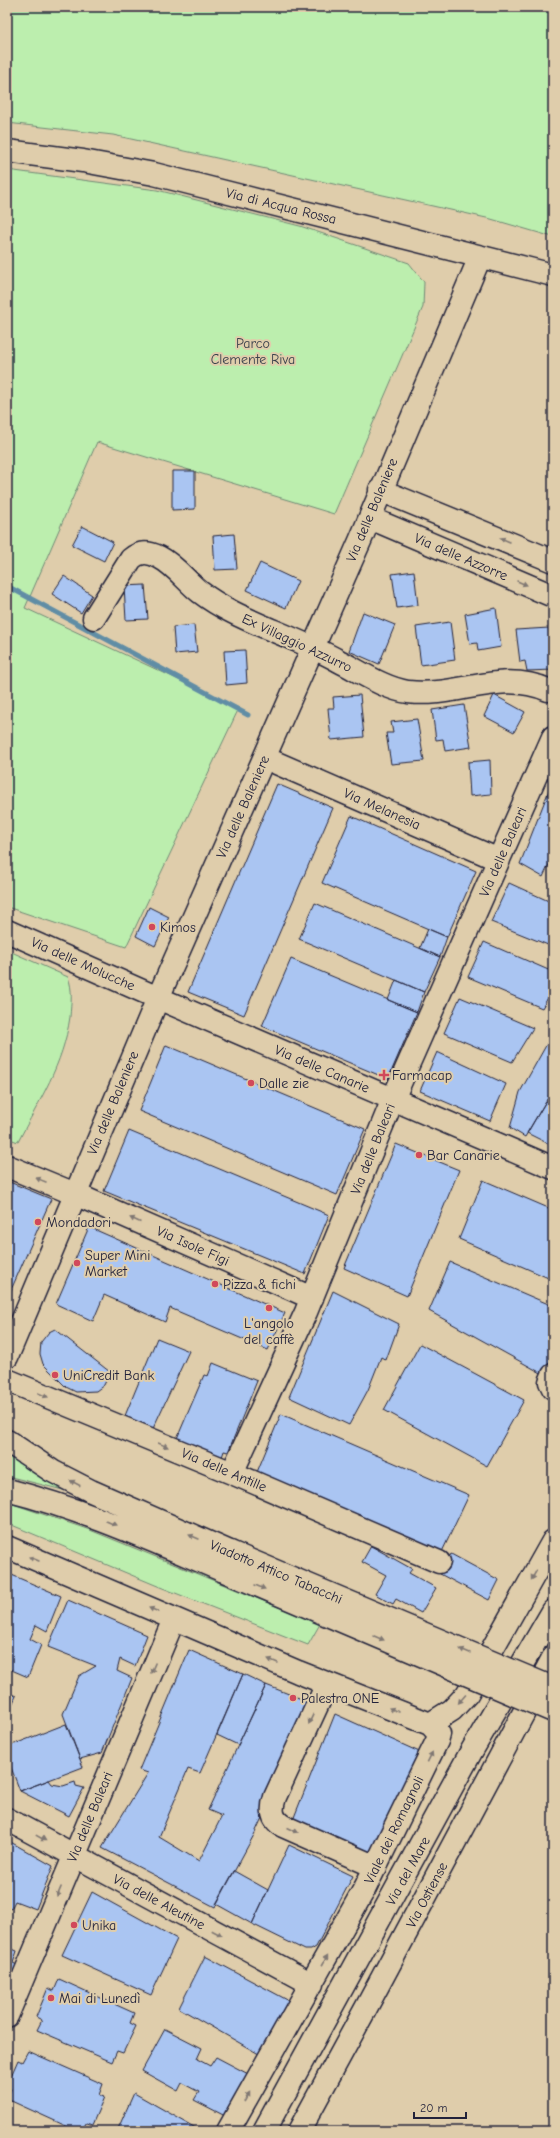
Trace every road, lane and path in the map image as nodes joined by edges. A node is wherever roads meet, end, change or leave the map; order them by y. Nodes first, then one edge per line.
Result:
1 (7, 151) edge
2 (480, 257) junction
3 (553, 275) edge
4 (380, 490) junction
5 (370, 518) junction
6 (553, 561) edge
7 (553, 596) edge
8 (94, 618) dead end
9 (313, 648) junction
10 (548, 690) dead end
11 (553, 737) edge
12 (265, 758) junction
13 (499, 860) junction
14 (7, 931) edge
15 (158, 998) junction
16 (393, 1100) junction
17 (7, 1166) edge
18 (553, 1168) edge
19 (75, 1194) junction
20 (312, 1298) junction
21 (7, 1357) edge
22 (553, 1375) edge
23 (7, 1380) edge
24 (553, 1388) edge
25 (7, 1441) edge
26 (232, 1473) junction
27 (7, 1490) edge
28 (553, 1541) edge
29 (7, 1547) edge
30 (227, 1562) junction
31 (439, 1562) dead end
32 (553, 1611) edge
33 (174, 1619) junction
34 (553, 1658) edge
35 (327, 1684) junction
36 (553, 1688) edge
37 (553, 1711) edge
38 (430, 1724) junction
39 (7, 1819) edge
40 (74, 1856) junction
41 (376, 1867) junction
42 (312, 1984) junction
43 (7, 2016) edge
44 (228, 2131) edge
45 (264, 2131) edge
46 (298, 2131) edge

1 - 2 street, Via di Acqua Rossa
2 - 3 street, Via di Acqua Rossa
2 - 4 street, Via delle Baleniere
4 - 5 street, Via delle Baleniere
6 -> 4 street
5 -> 7 street, Via delle Azzorre
5 - 9 street, Via delle Baleniere
8 - 9 street, Ex Villaggio Azzurro
9 - 10 street, Ex Villaggio Azzurro
9 - 12 street, Via delle Baleniere
11 - 13 street, Via delle Baleari
12 - 13 street, Via Melanesia
12 - 15 street, Via delle Baleniere
13 - 16 street, Via delle Baleari
14 - 15 street, Via delle Molucche
15 - 16 street, Via delle Canarie
15 - 19 street, Via delle Baleniere
16 - 18 street, Via delle Canarie
16 - 20 street, Via delle Baleari
19 -> 17 street, Via Isole Figi
20 -> 19 street, Via Isole Figi
19 - 21 street, Via delle Baleniere
20 - 26 street, Via delle Baleari
22 - 24 street
23 -> 26 street, Via delle Antille
30 -> 25 street, Viadotto Attico Tabacchi
26 - 31 street, Via delle Antille
27 -> 30 street, Viadotto Attico Tabacchi
28 -> 38 street
33 -> 29 street
36 -> 30 street, Viadotto Attico Tabacchi, bridge
30 -> 37 street, Viadotto Attico Tabacchi, bridge
32 - 45 street, Via del Mare
35 -> 33 street
33 -> 40 street, Via delle Baleari
34 - 46 street, Via Ostiense
38 -> 35 street
35 -> 41 street
41 -> 38 street, Viale dei Romagnoli
39 -> 40 street, Via delle Aleutine
40 -> 42 street, Via delle Aleutine
40 -> 43 street, Via delle Baleari
42 -> 41 street, Viale dei Romagnoli
44 -> 42 street, Viale dei Romagnoli

